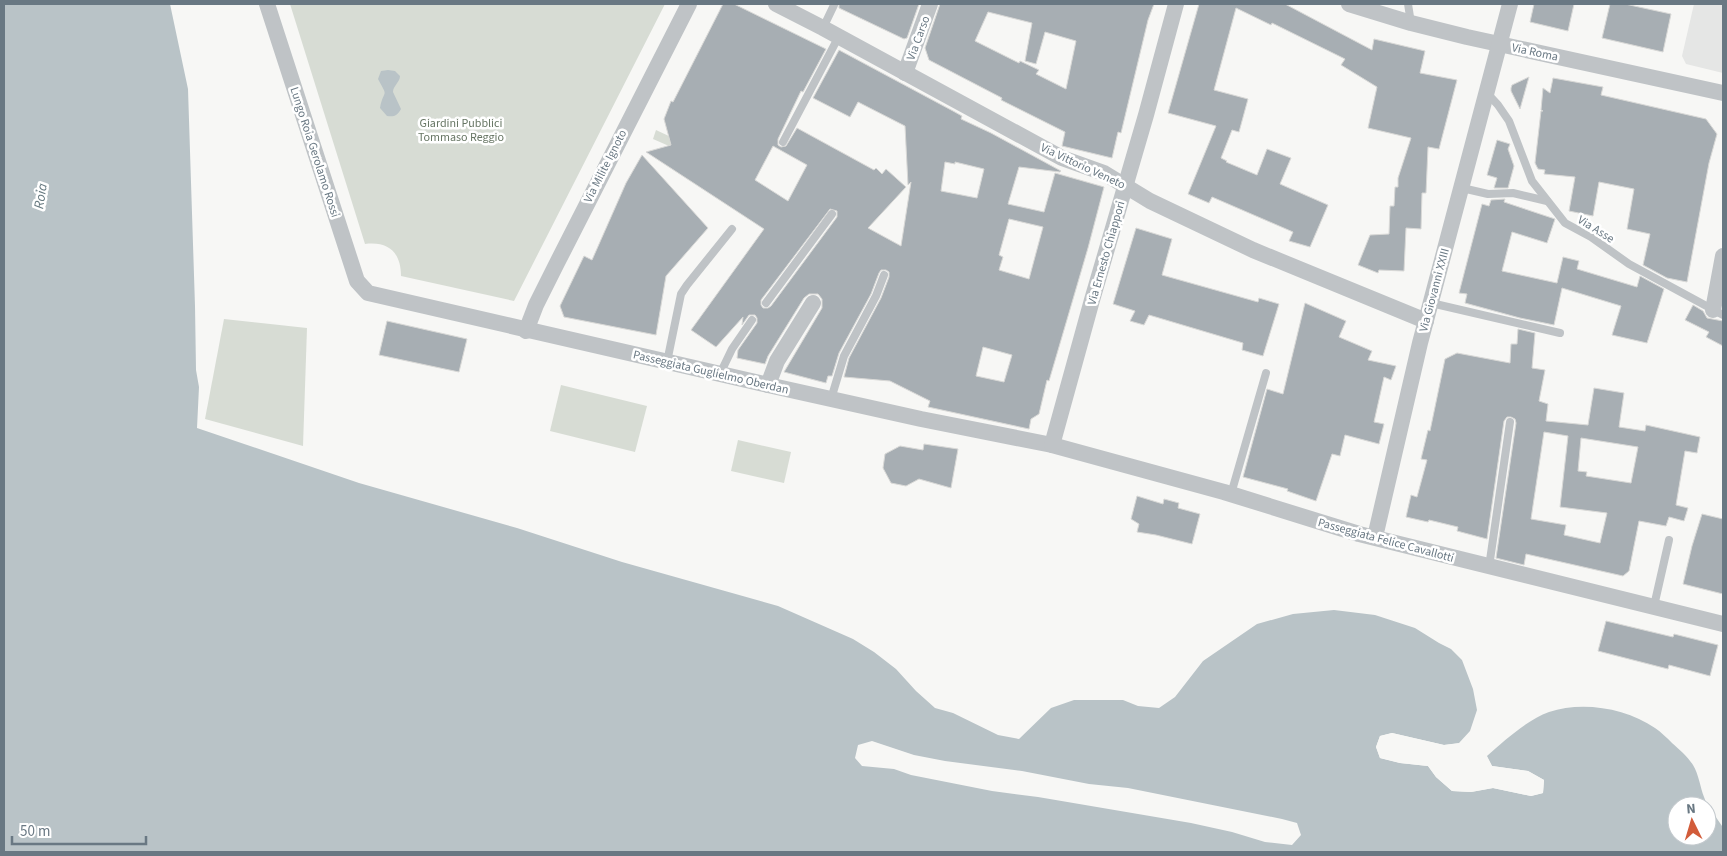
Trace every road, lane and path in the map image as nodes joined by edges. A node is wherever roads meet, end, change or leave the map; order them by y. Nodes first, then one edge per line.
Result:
1 (267, 4) edge
2 (689, 4) edge
3 (776, 4) edge
4 (930, 4) edge
5 (1176, 4) edge
6 (1349, 4) edge
7 (1408, 4) edge
8 (1510, 4) edge
9 (834, 5) edge
10 (1411, 23) junction
11 (822, 28) junction
12 (839, 36) junction
13 (1499, 44) junction
14 (905, 73) junction
15 (1486, 92) junction
16 (1723, 93) edge
17 (783, 142) dead end
18 (1126, 186) junction
19 (1462, 188) junction
20 (1547, 201) junction
21 (832, 214) dead end
22 (732, 228) dead end
23 (1723, 256) edge
24 (884, 275) dead end
25 (371, 295) joint
26 (766, 303) dead end
27 (813, 303) dead end
28 (1431, 303) junction
29 (1718, 312) edge
30 (752, 320) dead end
31 (1426, 322) junction
32 (526, 331) junction
33 (1560, 333) dead end
34 (667, 362) junction
35 (1266, 373) dead end
36 (720, 374) junction
37 (768, 385) junction
38 (831, 399) junction
39 (1510, 422) dead end
40 (1052, 445) junction
41 (1230, 494) junction
42 (1375, 538) junction
43 (1669, 540) dead end
44 (1488, 567) junction
45 (1654, 606) junction
46 (1723, 624) edge

1 - 25 street, Lungo Roia Gerolamo Rossi
2 - 32 street, Via Milite Ignoto
3 - 11 street, Via Vittorio Veneto
4 - 14 street, Via Carso
5 - 18 street, Via Ernesto Chiappori
6 - 10 street, Via Roma
7 - 10 lane
8 - 13 street, Via Giovanni XXIII
9 - 11 lane
10 - 13 street, Via Roma
11 - 12 street, Via Vittorio Veneto
12 - 14 street, Via Vittorio Veneto
12 - 17 lane
13 - 15 street, Via Giovanni XXIII
13 - 16 street, Via Roma
14 - 18 street, Via Vittorio Veneto
15 - 19 street, Via Giovanni XXIII
15 - 20 lane, Via Asse
18 - 31 street, Via Vittorio Veneto
18 - 40 street, Via Ernesto Chiappori
19 - 20 lane
19 - 28 street, Via Giovanni XXIII
20 - 29 lane, Via Asse
21 - 26 lane
22 - 34 lane
23 - 29 street
24 - 38 lane
25 - 32 street, Passeggiata Guglielmo Oberdan
27 - 37 street
28 - 31 street, Via Giovanni XXIII
28 - 33 lane
30 - 36 lane
31 - 42 street, Via Giovanni XXIII
32 - 34 street, Passeggiata Guglielmo Oberdan
34 - 36 street, Passeggiata Guglielmo Oberdan
35 - 41 lane
36 - 37 street, Passeggiata Guglielmo Oberdan
37 - 38 street, Passeggiata Guglielmo Oberdan
38 - 40 street, Passeggiata Guglielmo Oberdan
39 - 44 lane
40 - 41 street, Passeggiata Felice Cavallotti
41 - 42 street, Passeggiata Felice Cavallotti
42 - 44 street, Passeggiata Felice Cavallotti
43 - 45 lane
44 - 45 street, Passeggiata Felice Cavallotti
45 - 46 street, Passeggiata Felice Cavallotti

